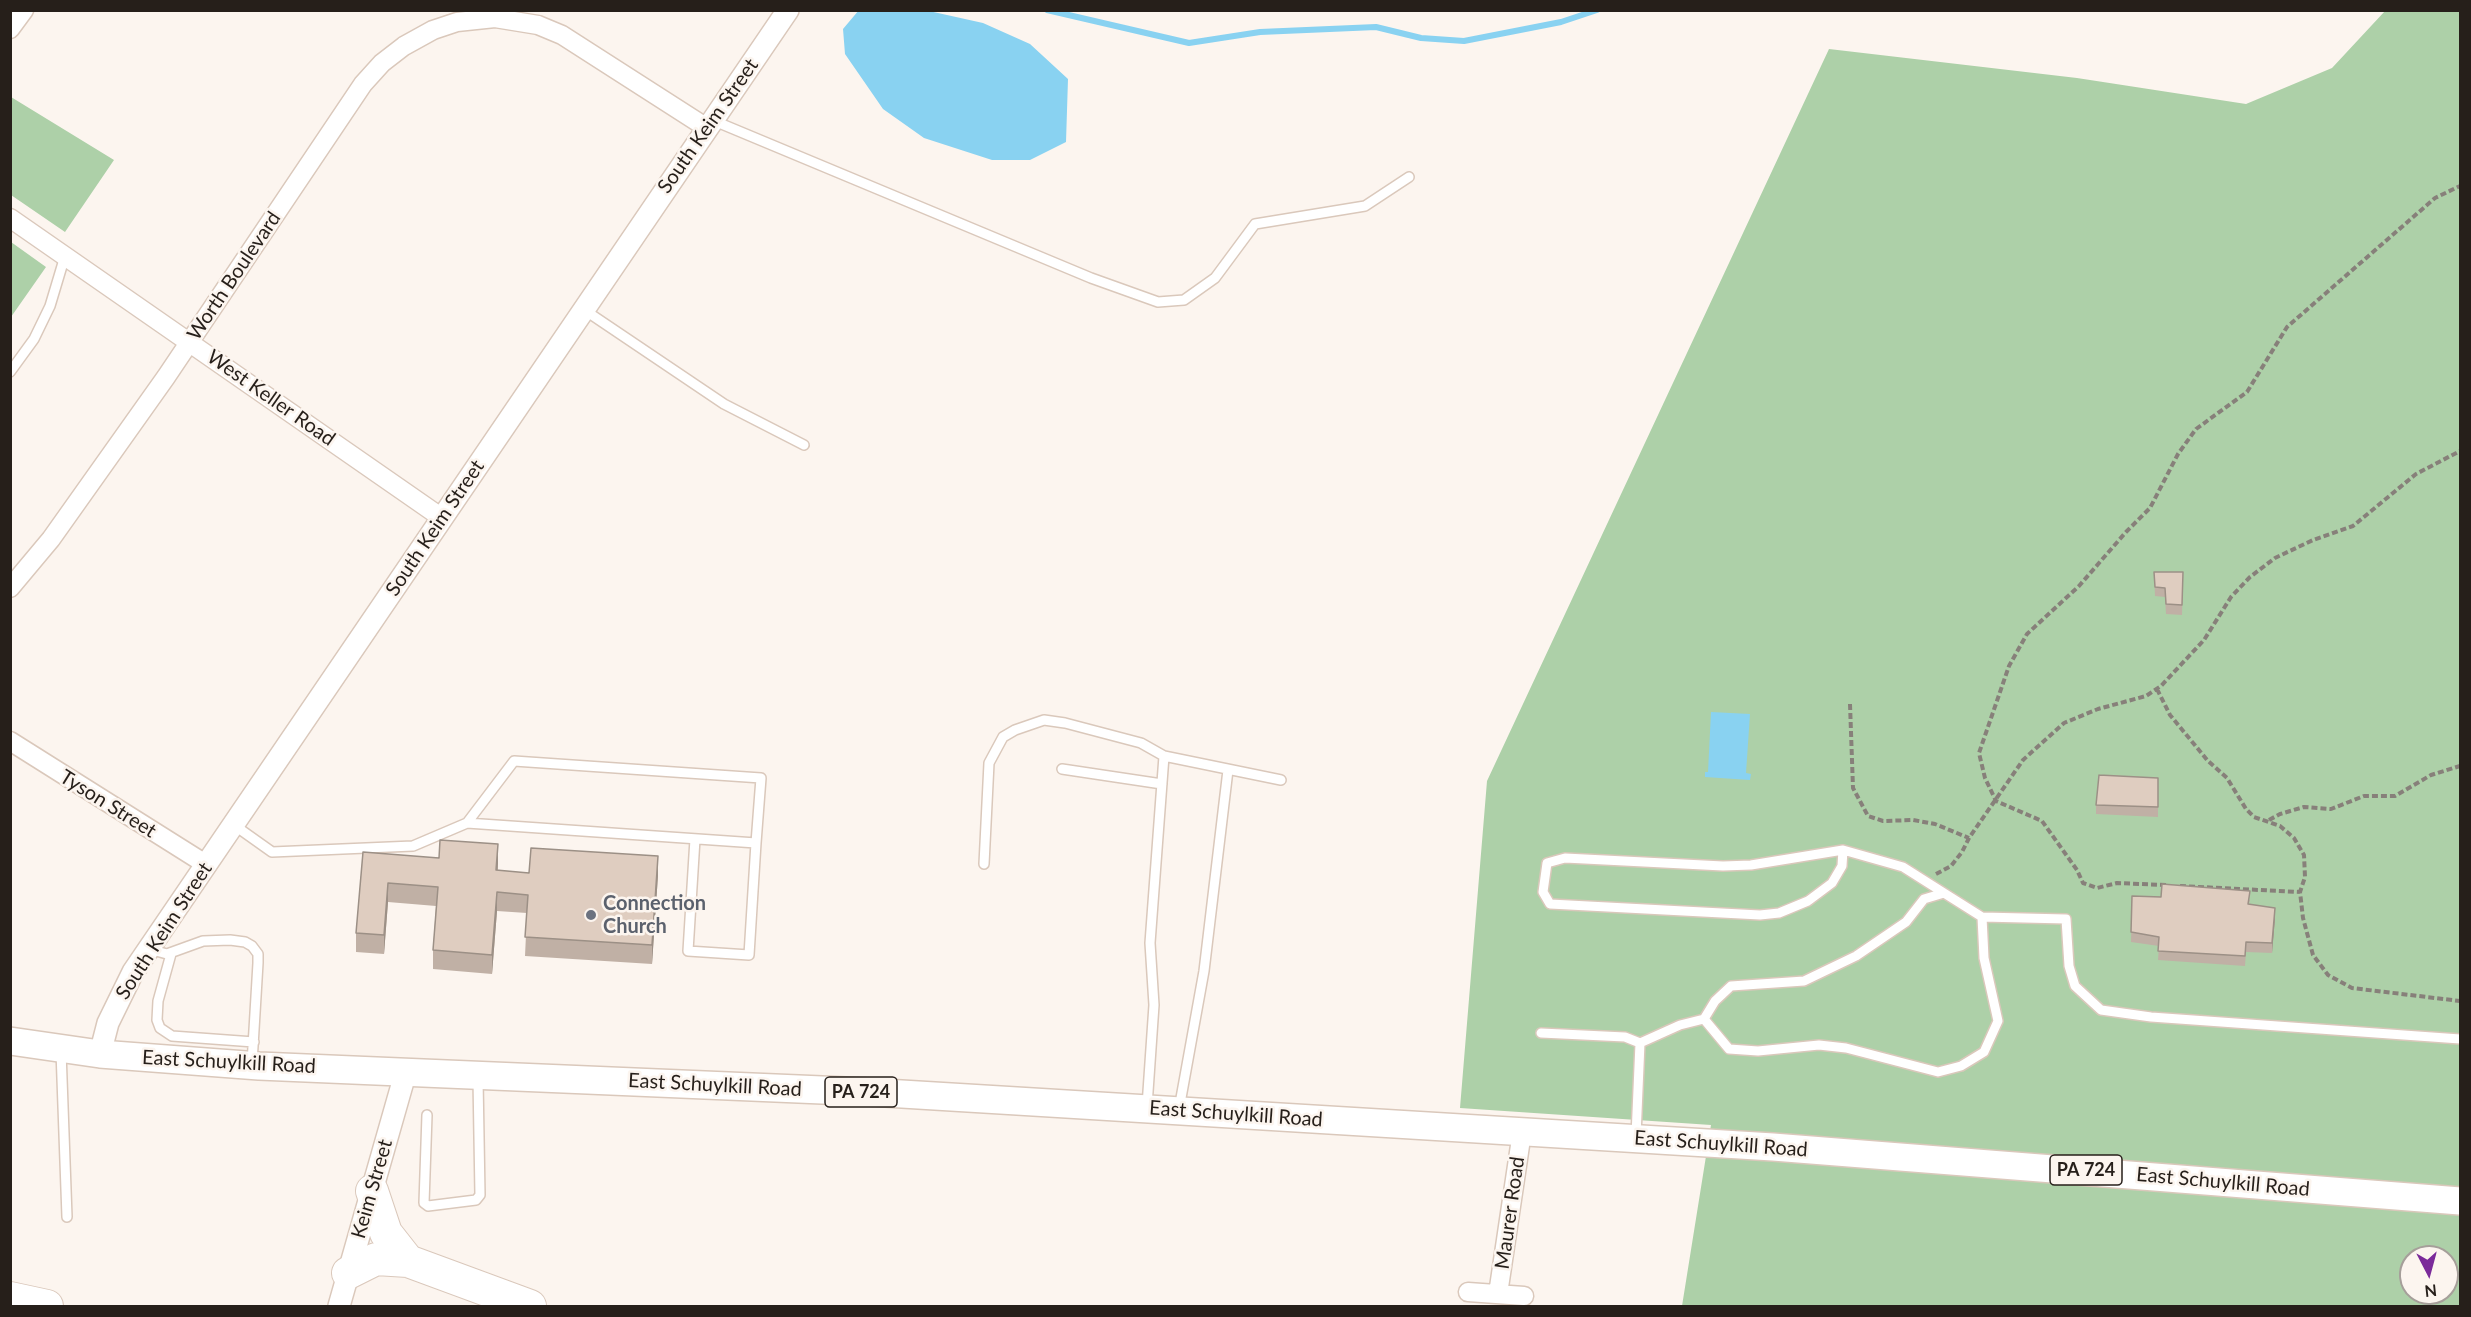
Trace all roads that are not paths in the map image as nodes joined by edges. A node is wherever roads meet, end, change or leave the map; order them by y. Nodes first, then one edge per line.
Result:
1 (24, 10) edge
2 (788, 10) edge
3 (493, 14) edge
4 (10, 29) edge
5 (710, 124) junction
6 (1409, 177) dead end
7 (10, 218) edge
8 (65, 256) junction
9 (583, 309) junction
10 (190, 341) junction
11 (10, 372) edge
12 (804, 445) dead end
13 (442, 518) junction
14 (10, 588) edge
15 (10, 741) edge
16 (1164, 756) junction
17 (1062, 769) dead end
18 (1228, 770) junction
19 (1281, 780) dead end
20 (1162, 784) junction
21 (467, 823) junction
22 (234, 825) junction
23 (695, 839) junction
24 (756, 843) junction
25 (1842, 850) junction
26 (207, 864) junction
27 (984, 864) dead end
28 (1944, 893) junction
29 (1982, 917) junction
30 (148, 949) junction
31 (171, 954) junction
32 (1704, 1018) junction
33 (1541, 1034) dead end
34 (2460, 1039) edge
35 (10, 1041) edge
36 (1640, 1043) junction
37 (171, 1048) junction
38 (61, 1049) junction
39 (253, 1053) junction
40 (100, 1054) junction
41 (406, 1071) junction
42 (478, 1074) junction
43 (1147, 1109) junction
44 (1179, 1111) junction
45 (427, 1115) dead end
46 (1522, 1131) junction
47 (1636, 1138) junction
48 (372, 1191) junction
49 (2460, 1201) edge
50 (67, 1217) dead end
51 (408, 1261) junction
52 (348, 1273) junction
53 (1468, 1292) dead end
54 (1498, 1294) junction
55 (1524, 1296) dead end
56 (10, 1298) edge
57 (47, 1306) edge
58 (339, 1306) edge
59 (530, 1306) edge

1 - 4 street
2 - 5 street, South Keim Street
3 - 5 street, Worth Boulevard
3 - 10 street, Worth Boulevard
5 - 6 lane
5 - 9 street, South Keim Street
7 - 8 street, West Keller Road
8 - 10 street, West Keller Road
8 - 11 lane
9 - 12 lane
9 - 13 street, South Keim Street
10 - 13 street, West Keller Road
10 - 14 street, Worth Boulevard
13 - 22 street, South Keim Street
15 - 26 street, Tyson Street
16 - 18 lane
16 - 20 lane
16 - 27 lane
17 - 20 lane
18 - 19 lane
18 - 44 lane
20 - 43 lane
21 - 22 lane
21 - 23 lane
21 - 24 lane
22 - 26 street, South Keim Street
23 - 24 lane
23 - 24 lane
25 - 25 lane
25 - 28 lane
26 - 30 street, South Keim Street
28 - 29 lane
28 - 32 lane
29 - 32 lane
29 - 34 lane
30 - 31 lane
30 - 40 street, South Keim Street
31 - 37 lane
31 - 39 lane
32 - 36 lane
33 - 36 lane
35 - 38 main road, East Schuylkill Road / PA 724
36 - 47 lane
37 - 39 main road, East Schuylkill Road / PA 724
37 - 40 main road, East Schuylkill Road / PA 724
38 - 40 main road, East Schuylkill Road / PA 724
38 - 50 lane
39 - 41 main road, East Schuylkill Road / PA 724
41 - 42 main road, East Schuylkill Road / PA 724
41 - 48 street, Keim Street
42 - 43 main road, East Schuylkill Road / PA 724
42 - 45 lane
43 - 44 main road, East Schuylkill Road / PA 724
44 - 46 main road, East Schuylkill Road / PA 724
46 - 47 main road, East Schuylkill Road / PA 724
46 - 54 street, Maurer Road
47 - 49 main road, East Schuylkill Road / PA 724
48 - 51 highway
48 - 52 street, Keim Street
51 - 52 highway
51 - 59 highway
52 - 58 street, Keim Street
53 - 54 street, Maurer Road
54 - 55 street, Maurer Road
56 - 57 highway

